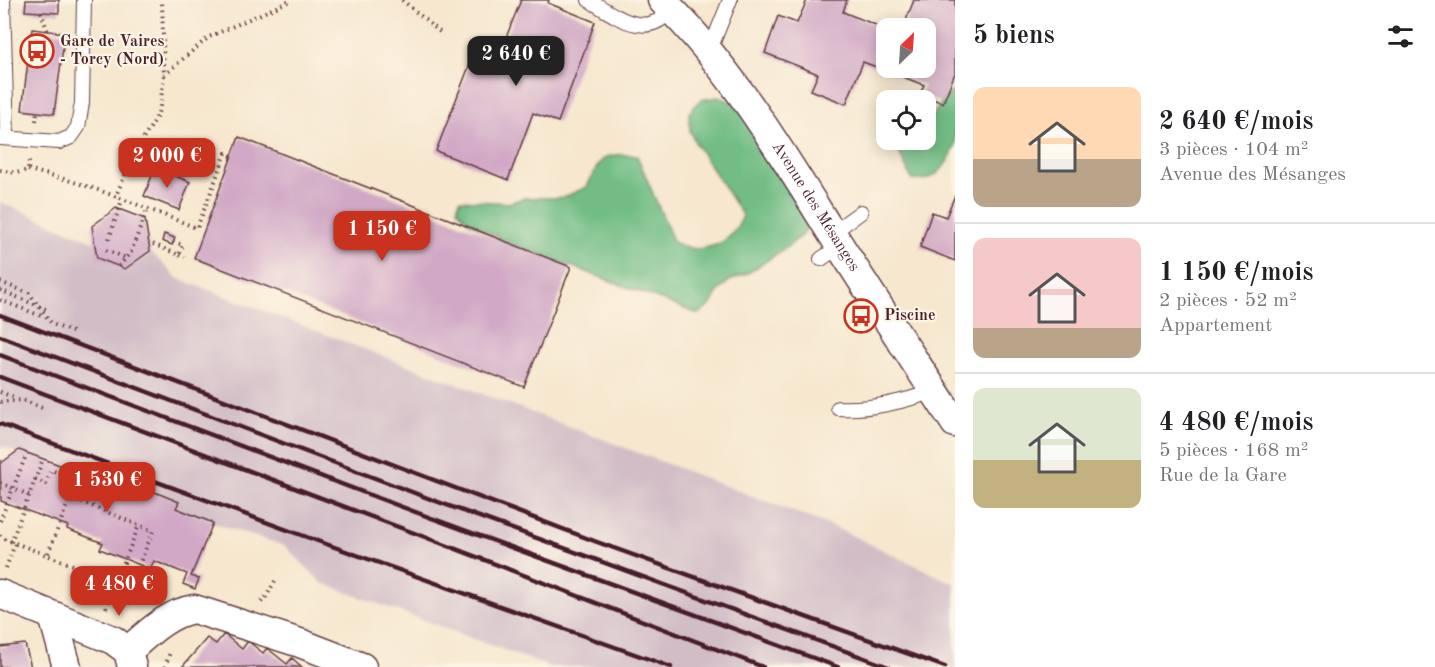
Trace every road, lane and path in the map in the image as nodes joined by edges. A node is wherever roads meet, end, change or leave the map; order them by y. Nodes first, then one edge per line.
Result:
1 (3, 0) edge
2 (84, 0) edge
3 (162, 0) edge
4 (292, 0) edge
5 (402, 0) edge
6 (590, 0) edge
7 (730, 0) edge
8 (670, 3) edge
9 (41, 12) dead end
10 (48, 32) dead end
11 (441, 33) dead end
12 (709, 52) junction
13 (165, 75) junction
14 (3, 138) edge
15 (232, 156) dead end
16 (28, 170) dead end
17 (115, 198) junction
18 (122, 200) junction
19 (147, 210) junction
20 (861, 212) dead end
21 (109, 239) dead end
22 (173, 242) dead end
23 (153, 244) dead end
24 (831, 246) junction
25 (106, 250) dead end
26 (179, 255) junction
27 (185, 257) dead end
28 (126, 258) junction
29 (119, 266) dead end
30 (0, 282) edge
31 (0, 290) edge
32 (0, 300) edge
33 (48, 310) dead end
34 (45, 317) dead end
35 (75, 333) dead end
36 (934, 391) junction
37 (0, 392) edge
38 (14, 397) dead end
39 (0, 401) edge
40 (10, 404) dead end
41 (838, 408) dead end
42 (45, 409) dead end
43 (955, 423) edge
44 (27, 453) dead end
45 (43, 459) dead end
46 (35, 479) junction
47 (0, 483) edge
48 (13, 489) junction
49 (29, 495) junction
50 (70, 497) junction
51 (0, 521) edge
52 (139, 525) junction
53 (0, 535) edge
54 (13, 543) junction
55 (47, 555) junction
56 (139, 565) dead end
57 (275, 581) dead end
58 (117, 582) junction
59 (2, 583) edge
60 (155, 596) dead end
61 (260, 602) dead end
62 (105, 610) dead end
63 (53, 616) junction
64 (130, 659) edge
65 (67, 667) edge
66 (362, 667) edge

1 - 14 lane
2 - 14 lane
3 - 13 path
4 - 13 path
5 - 11 path
6 - 8 lane
7 - 12 lane
8 - 12 street, Avenue des Mésanges
9 - 10 path
12 - 24 street, Avenue des Mésanges
13 - 17 path
15 - 19 path
16 - 17 path
17 - 18 path
18 - 19 path
18 - 21 path
19 - 28 path
20 - 24 lane
22 - 26 path
23 - 26 path
24 - 36 street, Avenue des Mésanges
25 - 28 path
26 - 27 path
28 - 29 path
30 - 35 path
31 - 33 path
32 - 34 path
36 - 41 lane
36 - 43 street, Avenue des Mésanges
37 - 38 path
39 - 40 path
39 - 42 path
44 - 48 path
45 - 46 path
46 - 49 path
46 - 50 path
47 - 48 path
48 - 49 path
48 - 51 path
49 - 54 path
50 - 52 path
50 - 55 path
52 - 56 path
52 - 58 path
53 - 54 path
54 - 55 path
54 - 59 path
55 - 58 path
57 - 61 path
58 - 60 path
58 - 62 path
59 - 63 street
63 - 64 street
63 - 65 street
64 - 66 street

